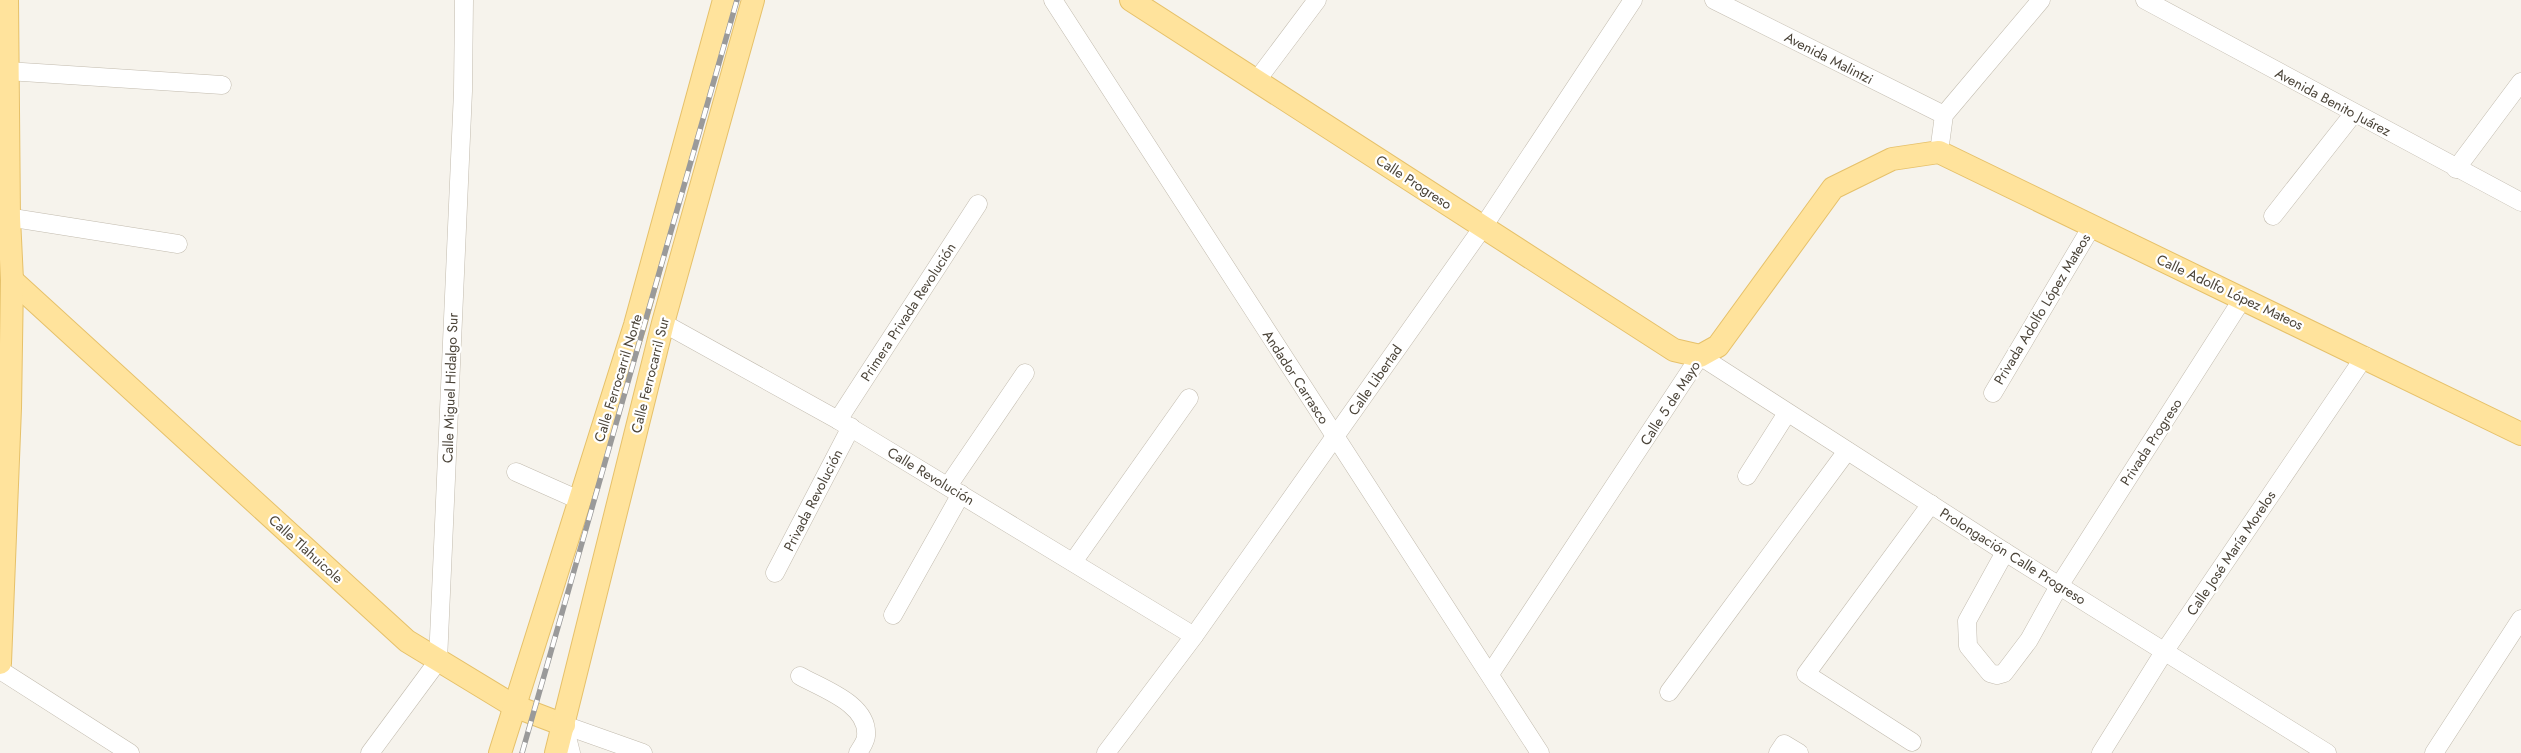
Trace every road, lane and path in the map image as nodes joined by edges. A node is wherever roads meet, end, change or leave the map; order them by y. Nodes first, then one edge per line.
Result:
1 (7, 0) edge
2 (464, 0) edge
3 (724, 0) edge
4 (753, 0) edge
5 (1053, 0) edge
6 (1131, 0) edge
7 (1317, 0) edge
8 (1633, 0) edge
9 (1714, 0) edge
10 (2040, 0) edge
11 (2145, 0) edge
12 (7, 71) junction
13 (1257, 80) junction
14 (2521, 82) edge
15 (222, 85) dead end
16 (2354, 113) junction
17 (1944, 115) junction
18 (1939, 152) junction
19 (2456, 169) junction
20 (2521, 202) edge
21 (978, 204) dead end
22 (2273, 216) dead end
23 (4, 217) edge
24 (2092, 226) junction
25 (1483, 228) junction
26 (178, 244) dead end
27 (12, 280) junction
28 (2243, 298) junction
29 (663, 323) junction
30 (1700, 356) junction
31 (2365, 356) junction
32 (1025, 373) dead end
33 (1993, 393) dead end
34 (1189, 398) dead end
35 (5, 407) edge
36 (1787, 413) junction
37 (844, 424) junction
38 (2521, 434) edge
39 (1335, 437) junction
40 (1847, 451) junction
41 (516, 472) dead end
42 (1747, 476) dead end
43 (954, 490) junction
44 (579, 500) junction
45 (1931, 504) junction
46 (2005, 552) junction
47 (1073, 562) junction
48 (775, 573) dead end
49 (2059, 586) junction
50 (894, 615) dead end
51 (2521, 620) edge
52 (1194, 636) junction
53 (2164, 652) junction
54 (438, 661) junction
55 (0, 663) edge
56 (0, 670) edge
57 (1490, 674) junction
58 (800, 676) dead end
59 (1669, 692) dead end
60 (514, 706) junction
61 (564, 725) junction
62 (1912, 742) dead end
63 (130, 753) edge
64 (370, 753) edge
65 (500, 753) edge
66 (556, 753) edge
67 (571, 753) edge
68 (643, 753) edge
69 (858, 753) edge
70 (1106, 753) edge
71 (1540, 753) edge
72 (1778, 753) edge
73 (1799, 753) edge
74 (2101, 753) edge
75 (2327, 753) edge
76 (2434, 753) edge

1 - 12 main road
2 - 54 street, Calle Miguel Hidalgo Sur
3 - 44 main road, Calle Ferrocarril Norte
4 - 29 main road, Calle Ferrocarril Sur
5 - 39 street, Andador Carrasco
6 - 13 main road, Calle Progreso
7 - 13 street
8 - 25 street, Calle Libertad
9 - 17 street, Avenida Malintzi
10 - 17 street
11 - 16 street, Avenida Benito Juárez
12 - 15 street
12 - 23 main road
13 - 25 main road, Calle Progreso
14 - 19 street
16 - 19 street, Avenida Benito Juárez
16 - 22 street
17 - 18 street
18 - 24 main road, Calle Adolfo López Mateos
18 - 30 main road, Calle 5 de Mayo
19 - 20 street, Avenida Benito Juárez
21 - 37 street, Primera Privada Revolución
23 - 26 street
23 - 27 main road
24 - 28 main road, Calle Adolfo López Mateos
24 - 33 street, Privada Adolfo López Mateos
25 - 30 main road, Calle Progreso
25 - 39 street, Calle Libertad
27 - 35 main road
27 - 54 main road, Calle Tlahuicole
28 - 31 main road, Calle Adolfo López Mateos
28 - 49 street, Privada Progreso
29 - 37 street, Calle Revolución
29 - 61 main road, Calle Ferrocarril Sur
30 - 36 street, Prolongación Calle Progreso
30 - 57 street, Calle 5 de Mayo
31 - 38 main road, Calle Adolfo López Mateos
31 - 53 street, Calle José María Morelos
32 - 43 street
34 - 47 street
35 - 55 main road
36 - 40 street, Prolongación Calle Progreso
36 - 42 street
37 - 43 street, Calle Revolución
37 - 48 street, Privada Revolución
39 - 52 street, Calle Libertad
39 - 57 street, Andador Carrasco
40 - 45 street, Prolongación Calle Progreso
40 - 59 street
41 - 44 street
43 - 47 street, Calle Revolución
43 - 50 street
44 - 60 main road, Calle Ferrocarril Norte
45 - 46 street, Prolongación Calle Progreso
45 - 62 street
46 - 49 street, Prolongación Calle Progreso
46 - 49 street, Privada Progreso
47 - 52 street, Calle Revolución
49 - 53 street, Prolongación Calle Progreso
51 - 76 street
52 - 70 street, Calle Libertad
53 - 74 street, Calle José María Morelos
53 - 75 street, Prolongación Calle Progreso
54 - 60 main road, Calle Tlahuicole
54 - 64 street
56 - 63 street
57 - 71 street, Andador Carrasco
58 - 69 street
60 - 61 main road, Calle Tlahuicole
60 - 65 main road, Calle Ferrocarril Norte
61 - 66 main road, Calle Ferrocarril Sur
61 - 67 street
61 - 68 street, Calle Tlahuicole
72 - 73 street

